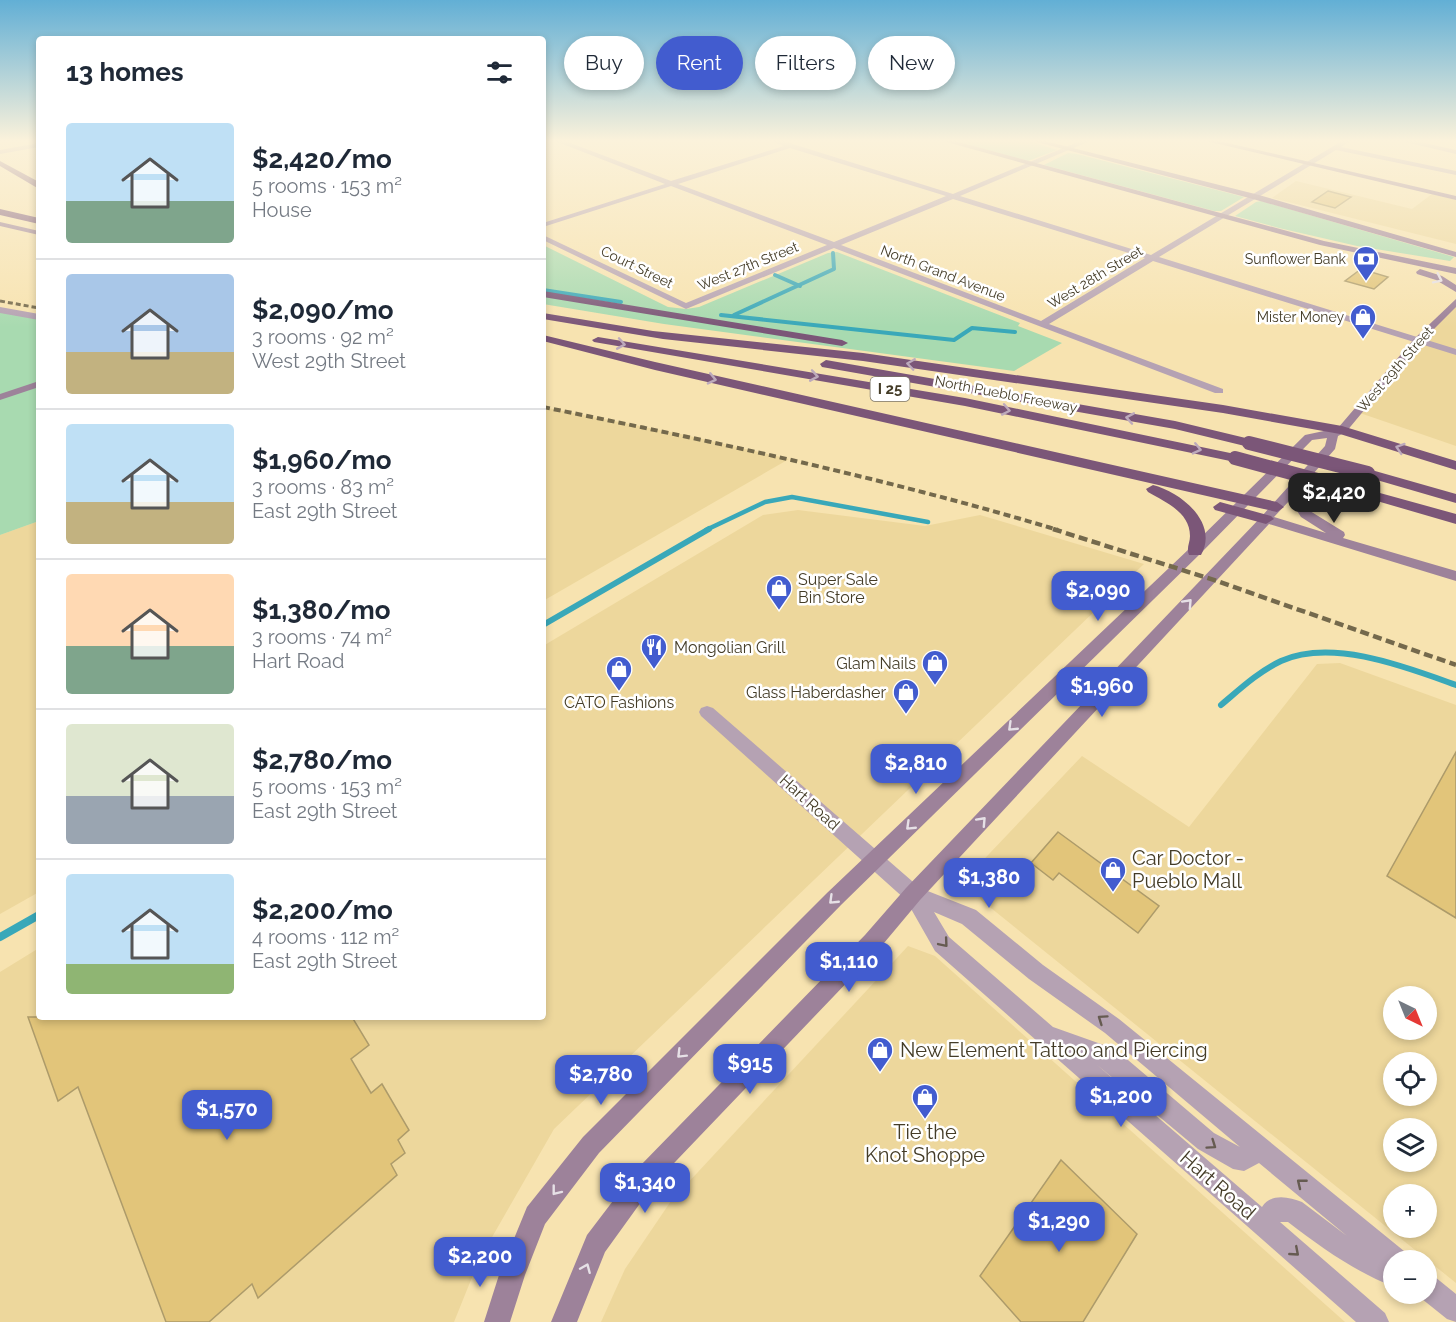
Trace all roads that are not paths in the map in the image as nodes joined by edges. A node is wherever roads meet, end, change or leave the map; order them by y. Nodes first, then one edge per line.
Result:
1 (612, 203) edge
2 (719, 203) edge
3 (937, 203) edge
4 (975, 203) edge
5 (1173, 203) edge
6 (1246, 203) edge
7 (1276, 203) edge
8 (0, 212) edge
9 (1222, 216) junction
10 (36, 220) edge
11 (0, 224) edge
12 (546, 224) edge
13 (1371, 229) junction
14 (36, 232) edge
15 (546, 238) edge
16 (1323, 243) junction
17 (834, 246) junction
18 (1456, 246) edge
19 (1456, 255) edge
20 (1153, 258) junction
21 (1456, 271) edge
22 (1456, 289) edge
23 (546, 294) edge
24 (1456, 302) edge
25 (686, 306) joint
26 (0, 310) edge
27 (36, 316) edge
28 (546, 316) edge
29 (1042, 324) junction
30 (546, 331) edge
31 (654, 334) junction
32 (546, 339) edge
33 (1417, 341) junction
34 (1456, 352) edge
35 (36, 385) edge
36 (1219, 391) dead end
37 (0, 397) edge
38 (1284, 419) junction
39 (1338, 432) junction
40 (1046, 454) junction
41 (1456, 466) edge
42 (1153, 489) junction
43 (1292, 492) junction
44 (1456, 499) edge
45 (1240, 506) junction
46 (1272, 513) junction
47 (1456, 519) edge
48 (1195, 551) junction
49 (1392, 558) junction
50 (1456, 576) edge
51 (707, 712) dead end
52 (875, 860) junction
53 (913, 894) junction
54 (1043, 1033) junction
55 (1256, 1146) junction
56 (1265, 1226) junction
57 (1383, 1250) edge
58 (1383, 1270) edge
59 (512, 1275) junction
60 (488, 1322) edge
61 (497, 1322) edge
62 (564, 1322) edge
63 (1376, 1322) edge

1 - 12 street
2 - 17 street, North Grand Avenue
3 - 17 street, West 27th Street
4 - 20 street
5 - 9 main road
6 - 9 street, West 28th Street
7 - 13 main road
8 - 10 highway
9 - 16 main road
9 - 20 street, West 28th Street
11 - 14 main road
13 - 18 main road
13 - 19 main road
15 - 25 street, Court Street
16 - 21 main road
16 -> 22 main road
17 - 25 street, West 27th Street
17 - 29 street, North Grand Avenue
20 - 29 street, West 28th Street
20 - 33 street
23 - 38 highway
24 - 33 main road, West 29th Street
26 - 27 street
28 - 31 highway, North Pueblo Freeway / I 25
29 - 36 street, North Grand Avenue
30 -> 47 highway, North Pueblo Freeway / I 25, bridge
38 -> 31 highway
44 -> 31 highway, North Pueblo Freeway / I 25, bridge
32 -> 40 highway
33 - 34 street
33 - 39 main road, West 29th Street
35 - 37 main road
38 - 39 highway
41 -> 39 highway
39 - 43 main road, West 29th Street
39 - 45 main road
40 - 42 highway
40 - 45 highway
42 - 45 highway
42 - 48 highway
43 - 46 main road, West 29th Street
43 - 49 main road
45 - 46 highway
45 - 48 main road
46 - 49 main road
53 -> 46 main road, West 29th Street
48 -> 52 main road
49 - 50 main road
51 - 52 street, Hart Road
52 - 53 street, Hart Road
52 -> 59 main road
53 -> 54 street, Hart Road
55 -> 53 street, Hart Road
62 -> 53 main road, West 29th Street
54 -> 55 street
54 - 56 street, Hart Road
57 -> 55 street, Hart Road
56 - 58 street
56 -> 63 street, Hart Road
59 - 60 main road
59 - 61 main road

